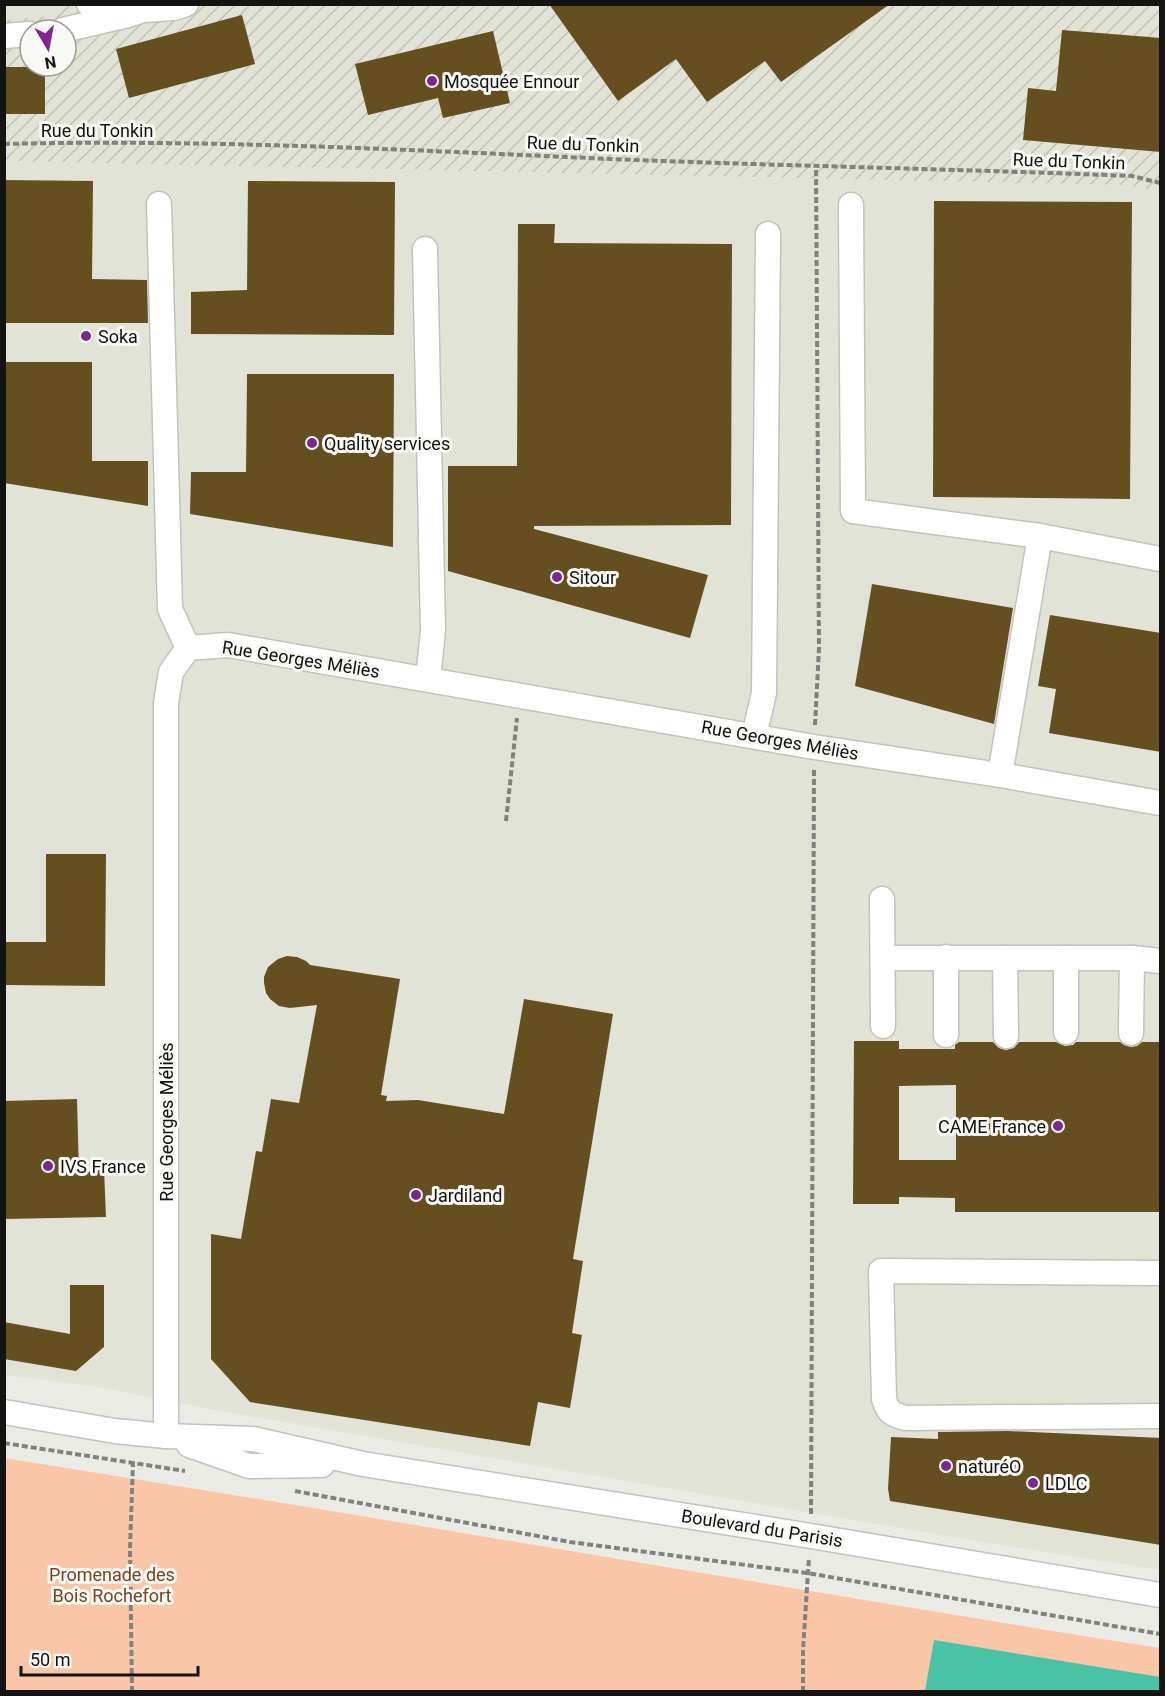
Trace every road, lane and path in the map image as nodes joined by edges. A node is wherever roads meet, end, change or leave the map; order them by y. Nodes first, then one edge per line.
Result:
1 (89, 4) edge
2 (186, 4) edge
3 (141, 10) edge
4 (78, 26) edge
5 (4, 144) edge
6 (816, 166) junction
7 (1161, 183) edge
8 (159, 204) dead end
9 (851, 205) dead end
10 (768, 234) dead end
11 (425, 249) dead end
12 (1040, 536) junction
13 (1161, 559) edge
14 (188, 648) junction
15 (428, 680) junction
16 (520, 695) junction
17 (754, 736) junction
18 (814, 747) junction
19 (1000, 776) junction
20 (1161, 803) edge
21 (506, 821) dead end
22 (882, 899) dead end
23 (946, 957) junction
24 (883, 958) junction
25 (1005, 958) junction
26 (1066, 958) junction
27 (1132, 958) junction
28 (1161, 962) edge
29 (883, 1026) dead end
30 (1066, 1032) dead end
31 (1131, 1033) dead end
32 (946, 1035) dead end
33 (1006, 1036) dead end
34 (1161, 1273) edge
35 (4, 1412) edge
36 (1161, 1416) edge
37 (166, 1436) junction
38 (4, 1443) edge
39 (133, 1462) junction
40 (190, 1472) dead end
41 (293, 1490) dead end
42 (811, 1536) junction
43 (807, 1573) junction
44 (1161, 1595) edge
45 (1161, 1634) edge
46 (132, 1692) edge
47 (803, 1692) edge

1 - 3 street
2 - 3 street
3 - 4 street
5 - 6 path, Rue du Tonkin
6 - 7 path, Rue du Tonkin
6 - 18 path
8 - 14 street
9 - 12 street
10 - 17 street
11 - 15 street
12 - 13 street
12 - 19 street
14 - 15 street, Rue Georges Méliès
14 - 37 street, Rue Georges Méliès
15 - 16 street, Rue Georges Méliès
16 - 17 street, Rue Georges Méliès
16 - 21 path
17 - 18 street, Rue Georges Méliès
18 - 19 street, Rue Georges Méliès
18 - 42 path
19 - 20 street, Rue Georges Méliès
22 - 24 street
23 - 24 street
23 - 25 street
23 - 32 street
24 - 29 street
25 - 26 street
25 - 33 street
26 - 27 street
26 - 30 street
27 - 28 street
27 - 31 street
34 - 36 street
35 - 37 street, Boulevard du Parisis
37 - 42 street, Boulevard du Parisis
38 - 39 path
39 - 40 path
39 - 46 path
41 - 43 path
42 - 43 path
42 - 44 street, Boulevard du Parisis
43 - 45 path
43 - 47 path

